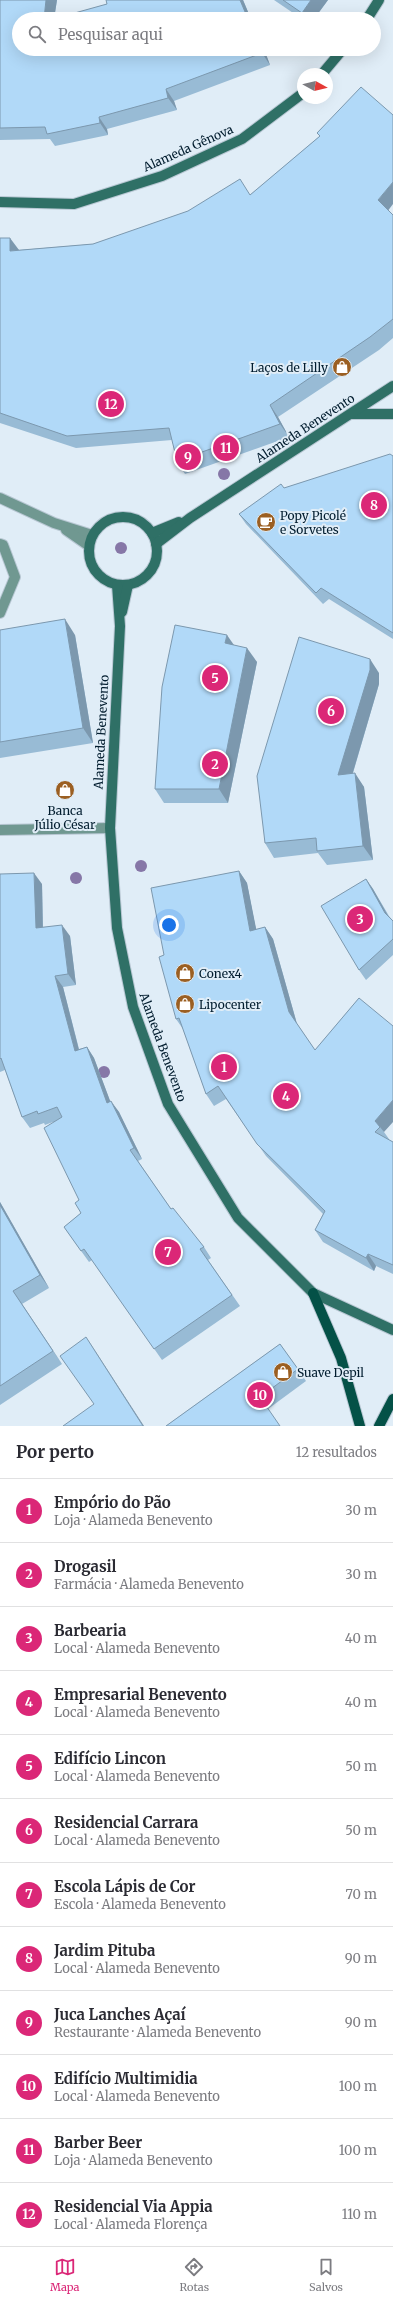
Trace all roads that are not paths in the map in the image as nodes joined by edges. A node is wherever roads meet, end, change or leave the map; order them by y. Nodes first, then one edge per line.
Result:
1 (379, 0) edge
2 (371, 12) edge
3 (337, 56) edge
4 (327, 68) edge
5 (297, 98) edge
6 (0, 202) edge
7 (393, 386) edge
8 (352, 414) junction
9 (393, 414) edge
10 (0, 498) edge
11 (190, 518) junction
12 (54, 523) junction
13 (152, 533) junction
14 (92, 535) junction
15 (0, 544) edge
16 (156, 544) junction
17 (89, 546) junction
18 (117, 585) junction
19 (128, 585) junction
20 (0, 613) edge
21 (120, 626) junction
22 (110, 828) junction
23 (0, 830) edge
24 (313, 1293) junction
25 (393, 1330) edge
26 (393, 1399) edge
27 (360, 1426) edge
28 (379, 1426) edge

1 - 2 street
3 - 4 street
5 - 6 street, Alameda Gênova
7 - 8 street, Alameda Benevento
8 - 9 street
8 - 11 street, Alameda Benevento
10 - 12 street
11 - 13 street, Alameda Benevento
11 - 16 street, Alameda Benevento
12 - 14 street
12 - 17 street
13 - 14 street
13 - 16 street
14 - 17 street
15 - 20 street
16 - 19 street
17 - 18 street
18 - 19 street
18 - 21 street, Alameda Benevento
19 - 21 street, Alameda Benevento
21 - 22 street, Alameda Benevento
22 - 23 street
22 - 24 street, Alameda Benevento
24 - 25 street, Alameda Benevento
24 - 27 main road
26 - 28 main road

